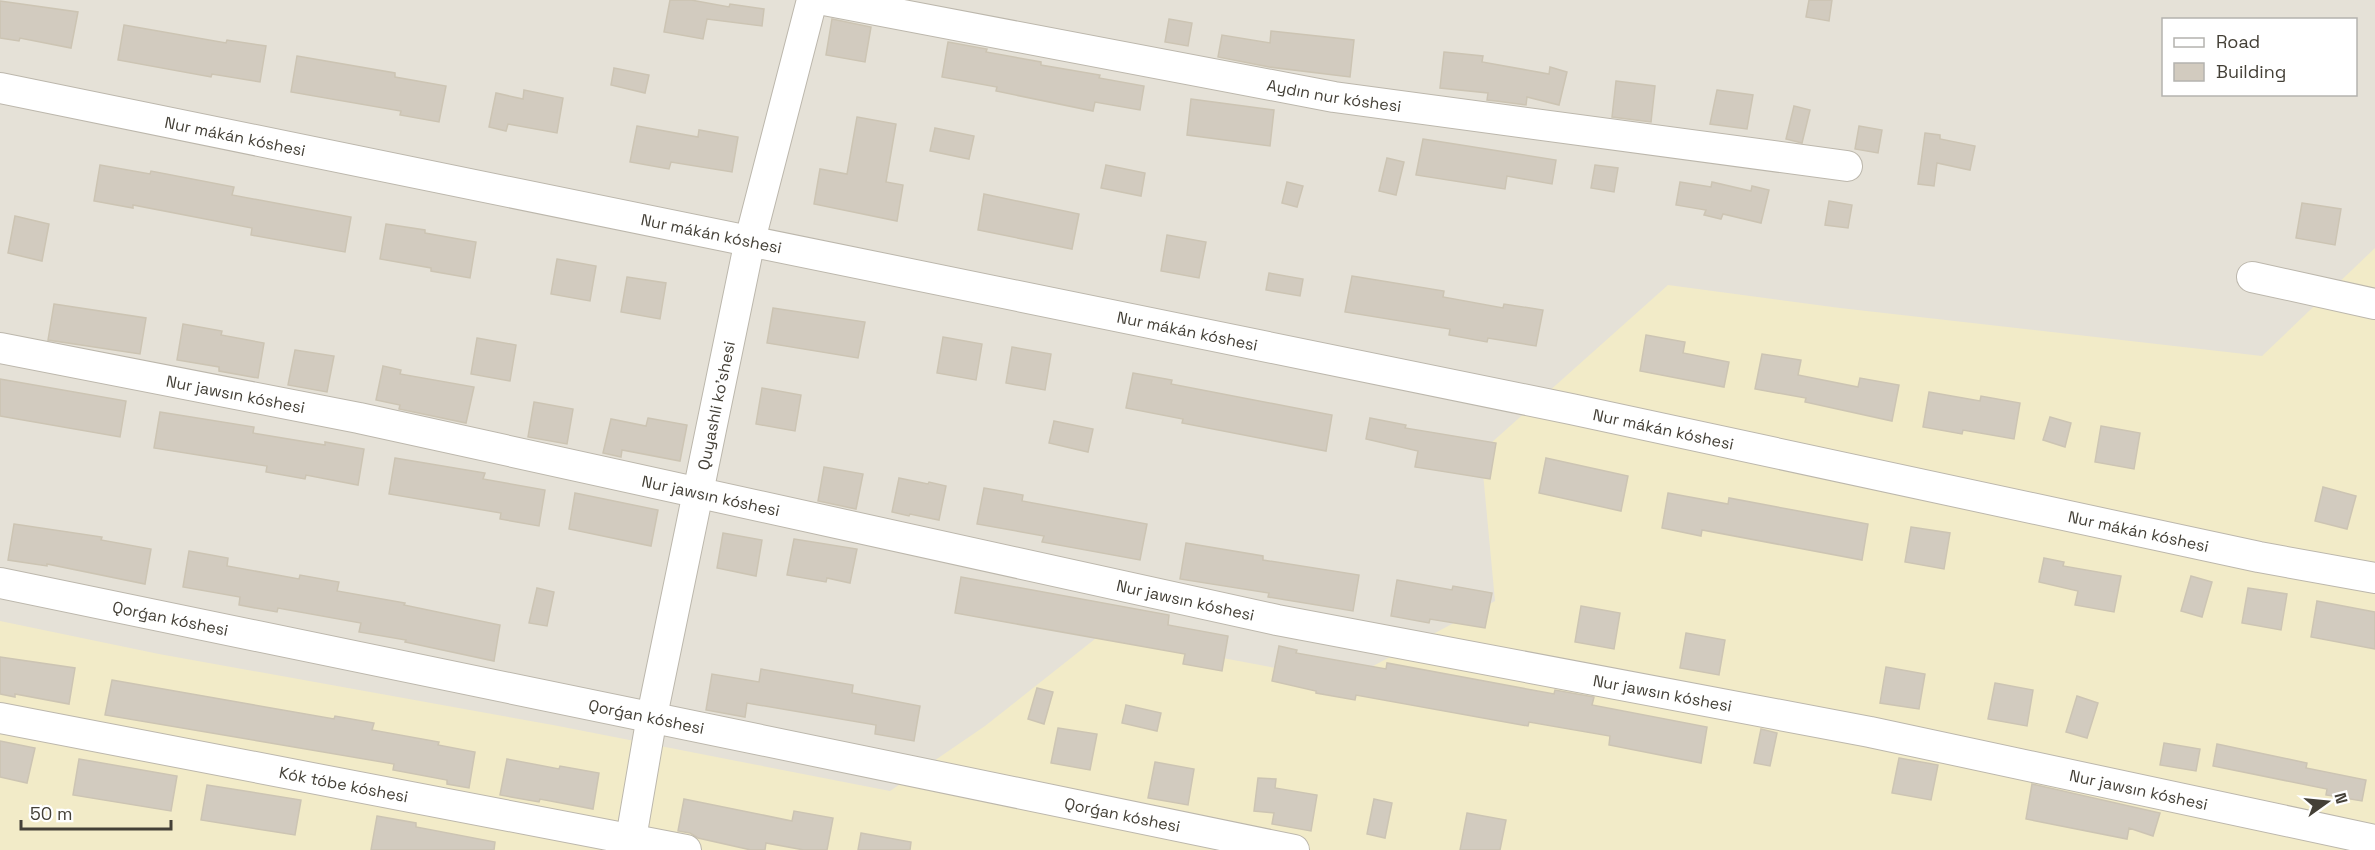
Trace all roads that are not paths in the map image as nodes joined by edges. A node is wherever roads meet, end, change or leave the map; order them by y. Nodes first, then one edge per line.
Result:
1 (812, 0) edge
2 (824, 0) edge
3 (0, 88) edge
4 (1847, 166) dead end
5 (750, 240) junction
6 (2252, 276) dead end
7 (2375, 304) edge
8 (0, 348) edge
9 (700, 492) junction
10 (2375, 578) edge
11 (0, 583) edge
12 (652, 716) junction
13 (0, 718) edge
14 (2375, 840) edge
15 (630, 844) edge
16 (686, 850) edge
17 (1294, 850) edge

1 - 5 street, Quyashli ko'shesi
2 - 4 street, Aydın nur kóshesi
3 - 5 street, Nur mákán kóshesi
5 - 9 street, Quyashli ko'shesi
5 - 10 street, Nur mákán kóshesi
6 - 7 street
8 - 9 street, Nur jawsın kóshesi
9 - 12 street, Quyashli ko'shesi
9 - 14 street, Nur jawsın kóshesi
11 - 12 street, Qorǵan kóshesi
12 - 15 street, Quyashli ko'shesi
12 - 17 street, Qorǵan kóshesi
13 - 15 street, Kók tóbe kóshesi
15 - 16 street, Kók tóbe kóshesi

